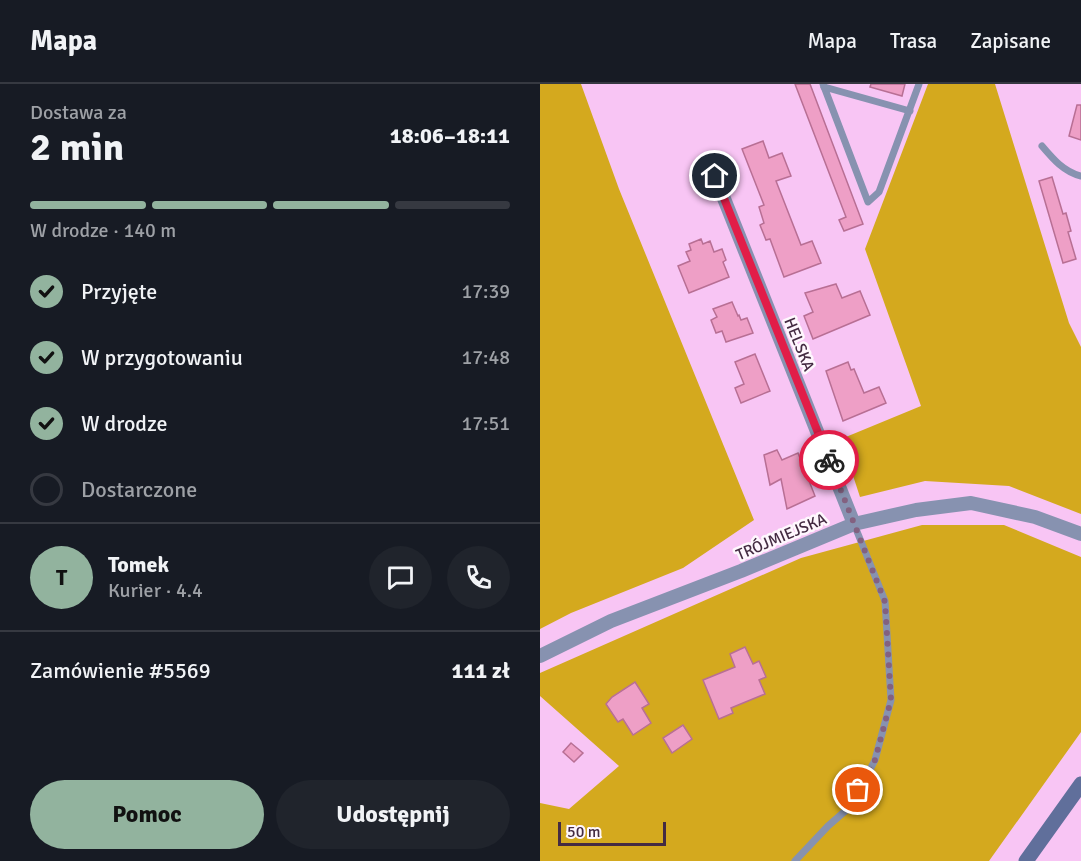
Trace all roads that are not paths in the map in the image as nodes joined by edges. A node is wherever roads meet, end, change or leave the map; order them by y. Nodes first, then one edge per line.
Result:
1 (919, 84) edge
2 (823, 85) edge
3 (910, 111) junction
4 (1042, 146) dead end
5 (715, 176) dead end
6 (1081, 176) edge
7 (854, 524) junction
8 (1081, 534) edge
9 (540, 656) edge
10 (1081, 784) edge
11 (795, 861) edge
12 (1026, 861) edge

1 - 3 lane
2 - 3 lane
2 - 3 lane
4 - 6 lane
5 - 7 street, HELSKA
7 - 8 street, TRÓJMIEJSKA
7 - 9 street, TRÓJMIEJSKA
7 - 11 lane
10 - 12 street

